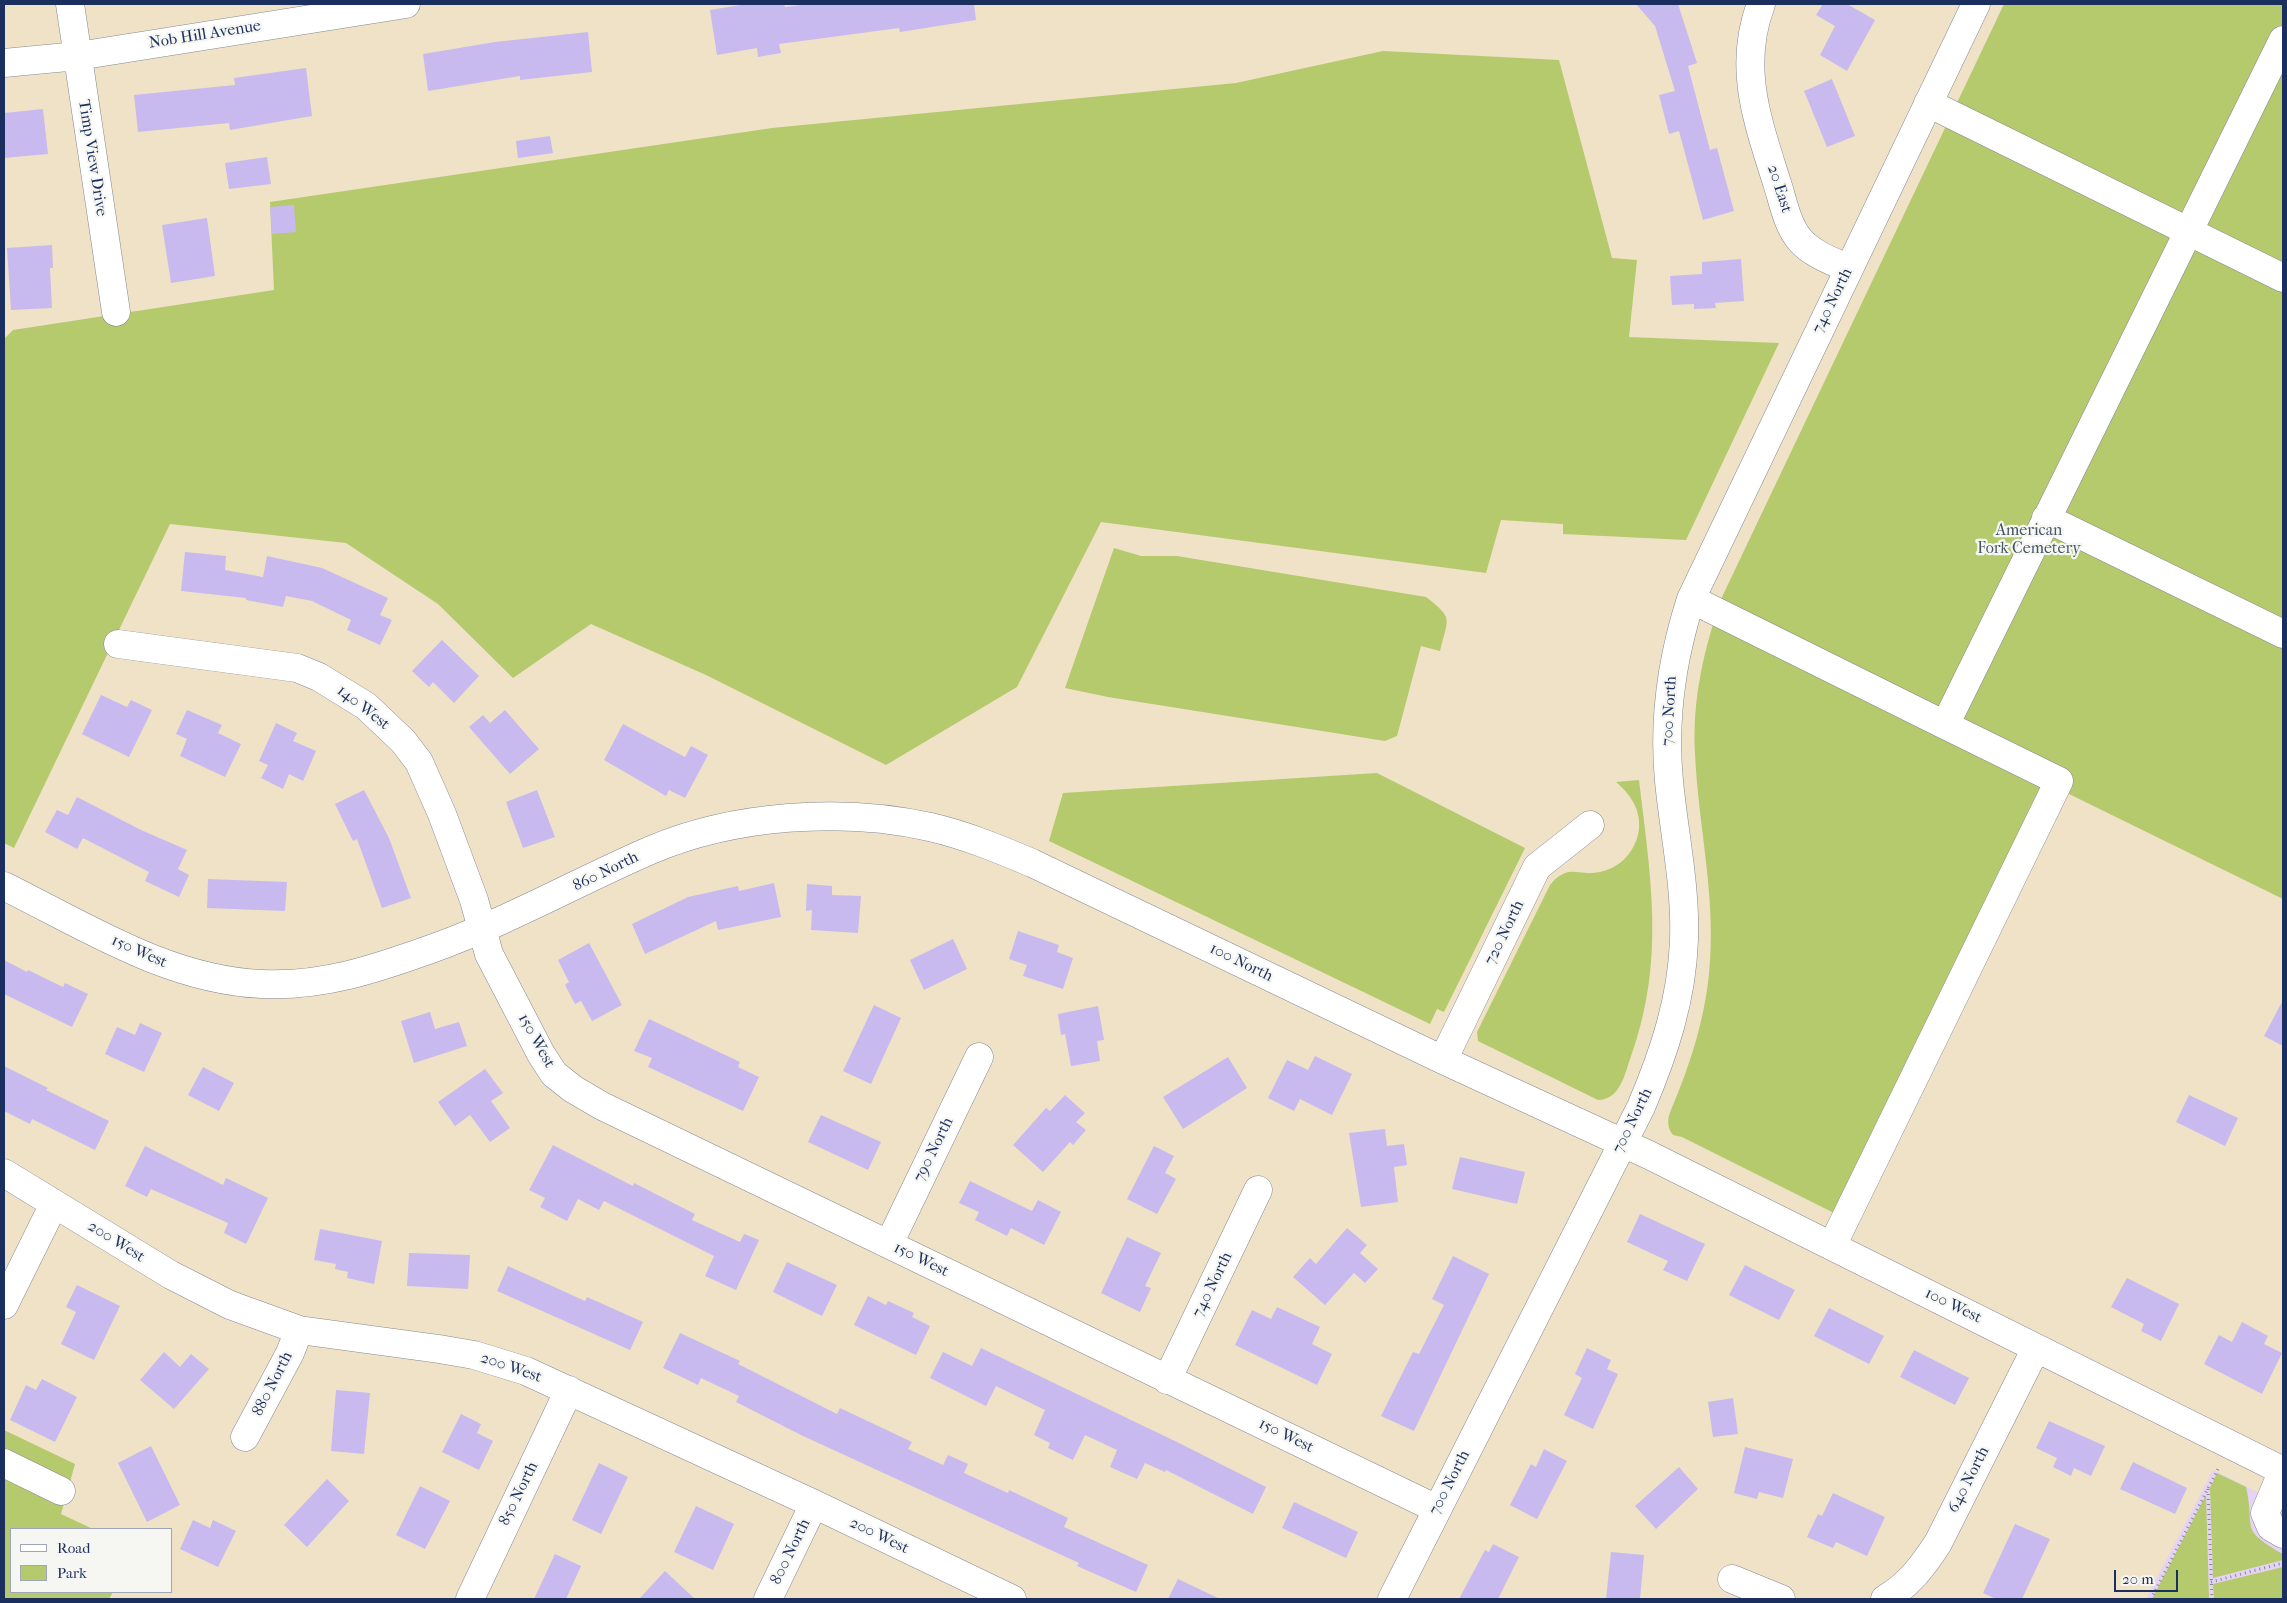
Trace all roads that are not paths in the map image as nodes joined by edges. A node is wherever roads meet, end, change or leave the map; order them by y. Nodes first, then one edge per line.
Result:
1 (70, 4) edge
2 (406, 4) edge
3 (1761, 4) edge
4 (1976, 4) edge
5 (2283, 40) edge
6 (78, 56) junction
7 (4, 63) edge
8 (1928, 103) junction
9 (2188, 231) junction
10 (1849, 269) junction
11 (2283, 278) edge
12 (116, 312) dead end
13 (2046, 518) junction
14 (1692, 599) junction
15 (2283, 634) edge
16 (118, 644) dead end
17 (1945, 725) junction
18 (850, 816) joint
19 (1590, 825) dead end
20 (4, 886) edge
21 (483, 930) junction
22 (373, 970) joint
23 (979, 1056) dead end
24 (1442, 1060) junction
25 (1623, 1143) junction
26 (4, 1173) edge
27 (1258, 1190) dead end
28 (54, 1204) junction
29 (889, 1244) junction
30 (1832, 1246) junction
31 (4, 1306) edge
32 (299, 1330) junction
33 (2036, 1348) junction
34 (1167, 1380) junction
35 (569, 1390) junction
36 (245, 1437) dead end
37 (4, 1463) edge
38 (2283, 1471) edge
39 (2283, 1478) edge
40 (61, 1491) dead end
41 (814, 1504) junction
42 (1437, 1509) junction
43 (2283, 1534) edge
44 (1732, 1579) dead end
45 (470, 1599) edge
46 (768, 1599) edge
47 (1012, 1599) edge
48 (1392, 1599) edge
49 (1781, 1599) edge
50 (1886, 1599) edge

1 - 6 street, Timp View Drive
2 - 6 street, Nob Hill Avenue
3 - 10 street, 20 East
4 - 8 street, 740 North
5 - 9 street
6 - 7 street, Nob Hill Avenue
6 - 12 street, Timp View Drive
8 - 9 street
8 - 10 street, 740 North
9 - 11 street
9 - 13 street
10 - 14 street, 740 North
13 - 15 street
13 - 17 street
14 - 17 street
14 - 25 street, 700 North
16 - 21 street, 140 West
17 - 30 street
18 - 21 street, 860 North
18 - 24 street, 100 North
19 - 24 street, 720 North
20 - 22 street, 150 West
21 - 22 street, 860 North
21 - 29 street, 150 West
23 - 29 street, 790 North
24 - 25 street, 100 North
25 - 30 street, 100 West
25 - 42 street, 700 North
26 - 28 street, 200 West
27 - 34 street, 740 North
28 - 31 street
28 - 32 street, 200 West
29 - 34 street, 150 West
30 - 33 street, 100 West
32 - 35 street, 200 West
32 - 36 street, 880 North
33 - 38 street, 100 West
33 - 50 street, 640 North
34 - 42 street, 150 West
35 - 41 street, 200 West
35 - 45 street, 850 North
37 - 40 street
39 - 43 street
41 - 46 street, 800 North
41 - 47 street, 200 West
42 - 48 street, 700 North
44 - 49 street

